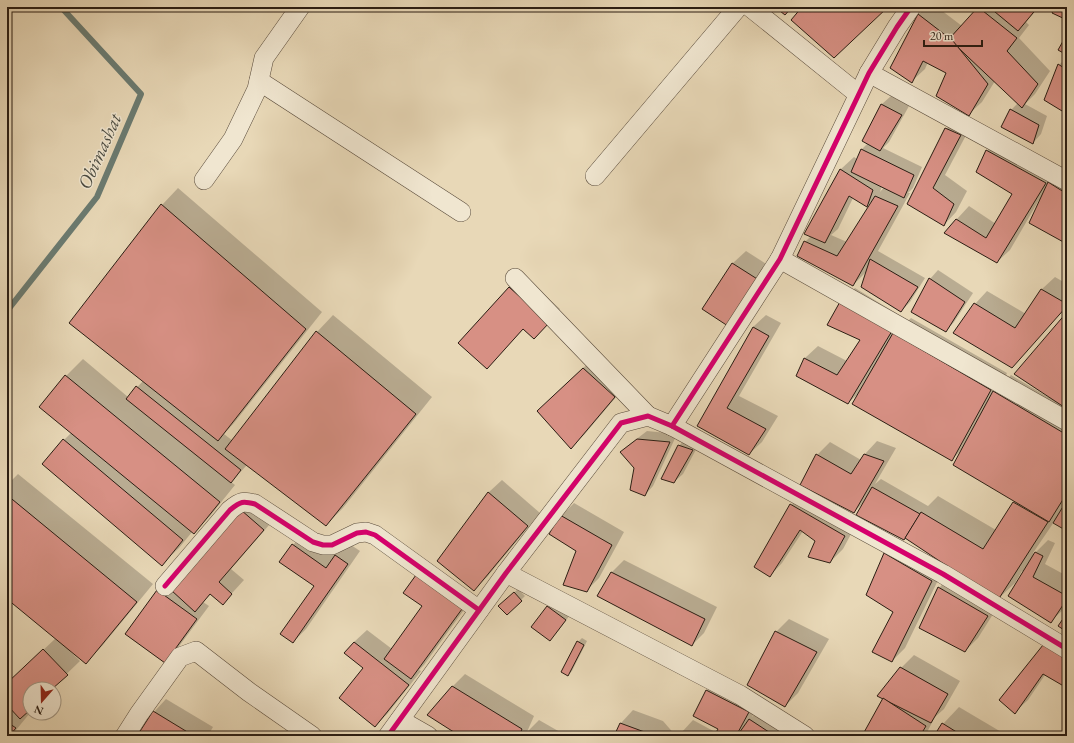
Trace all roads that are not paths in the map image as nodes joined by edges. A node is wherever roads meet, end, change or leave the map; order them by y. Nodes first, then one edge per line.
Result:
1 (300, 7) edge
2 (738, 7) edge
3 (750, 7) edge
4 (911, 7) edge
5 (869, 73) junction
6 (259, 81) junction
7 (858, 94) junction
8 (595, 176) dead end
9 (204, 180) dead end
10 (1067, 181) edge
11 (461, 212) dead end
12 (780, 259) junction
13 (515, 278) dead end
14 (648, 416) junction
15 (1067, 421) edge
16 (672, 426) junction
17 (506, 573) junction
18 (165, 586) dead end
19 (479, 610) junction
20 (1067, 649) edge
21 (400, 720) junction
22 (125, 736) edge
23 (312, 736) edge
24 (388, 736) edge
25 (428, 736) edge
26 (805, 736) edge

1 - 6 street
2 - 8 street
3 - 7 street
4 - 5 street
5 - 7 street
5 - 10 street
6 - 9 street
6 - 11 street
7 - 12 street
12 - 15 street
12 - 16 street
13 - 14 street
14 - 16 street
14 - 17 street
16 - 20 street
17 - 19 street
17 - 26 street
18 - 19 street
19 - 21 street
21 - 24 street
21 - 25 street
22 - 23 street

